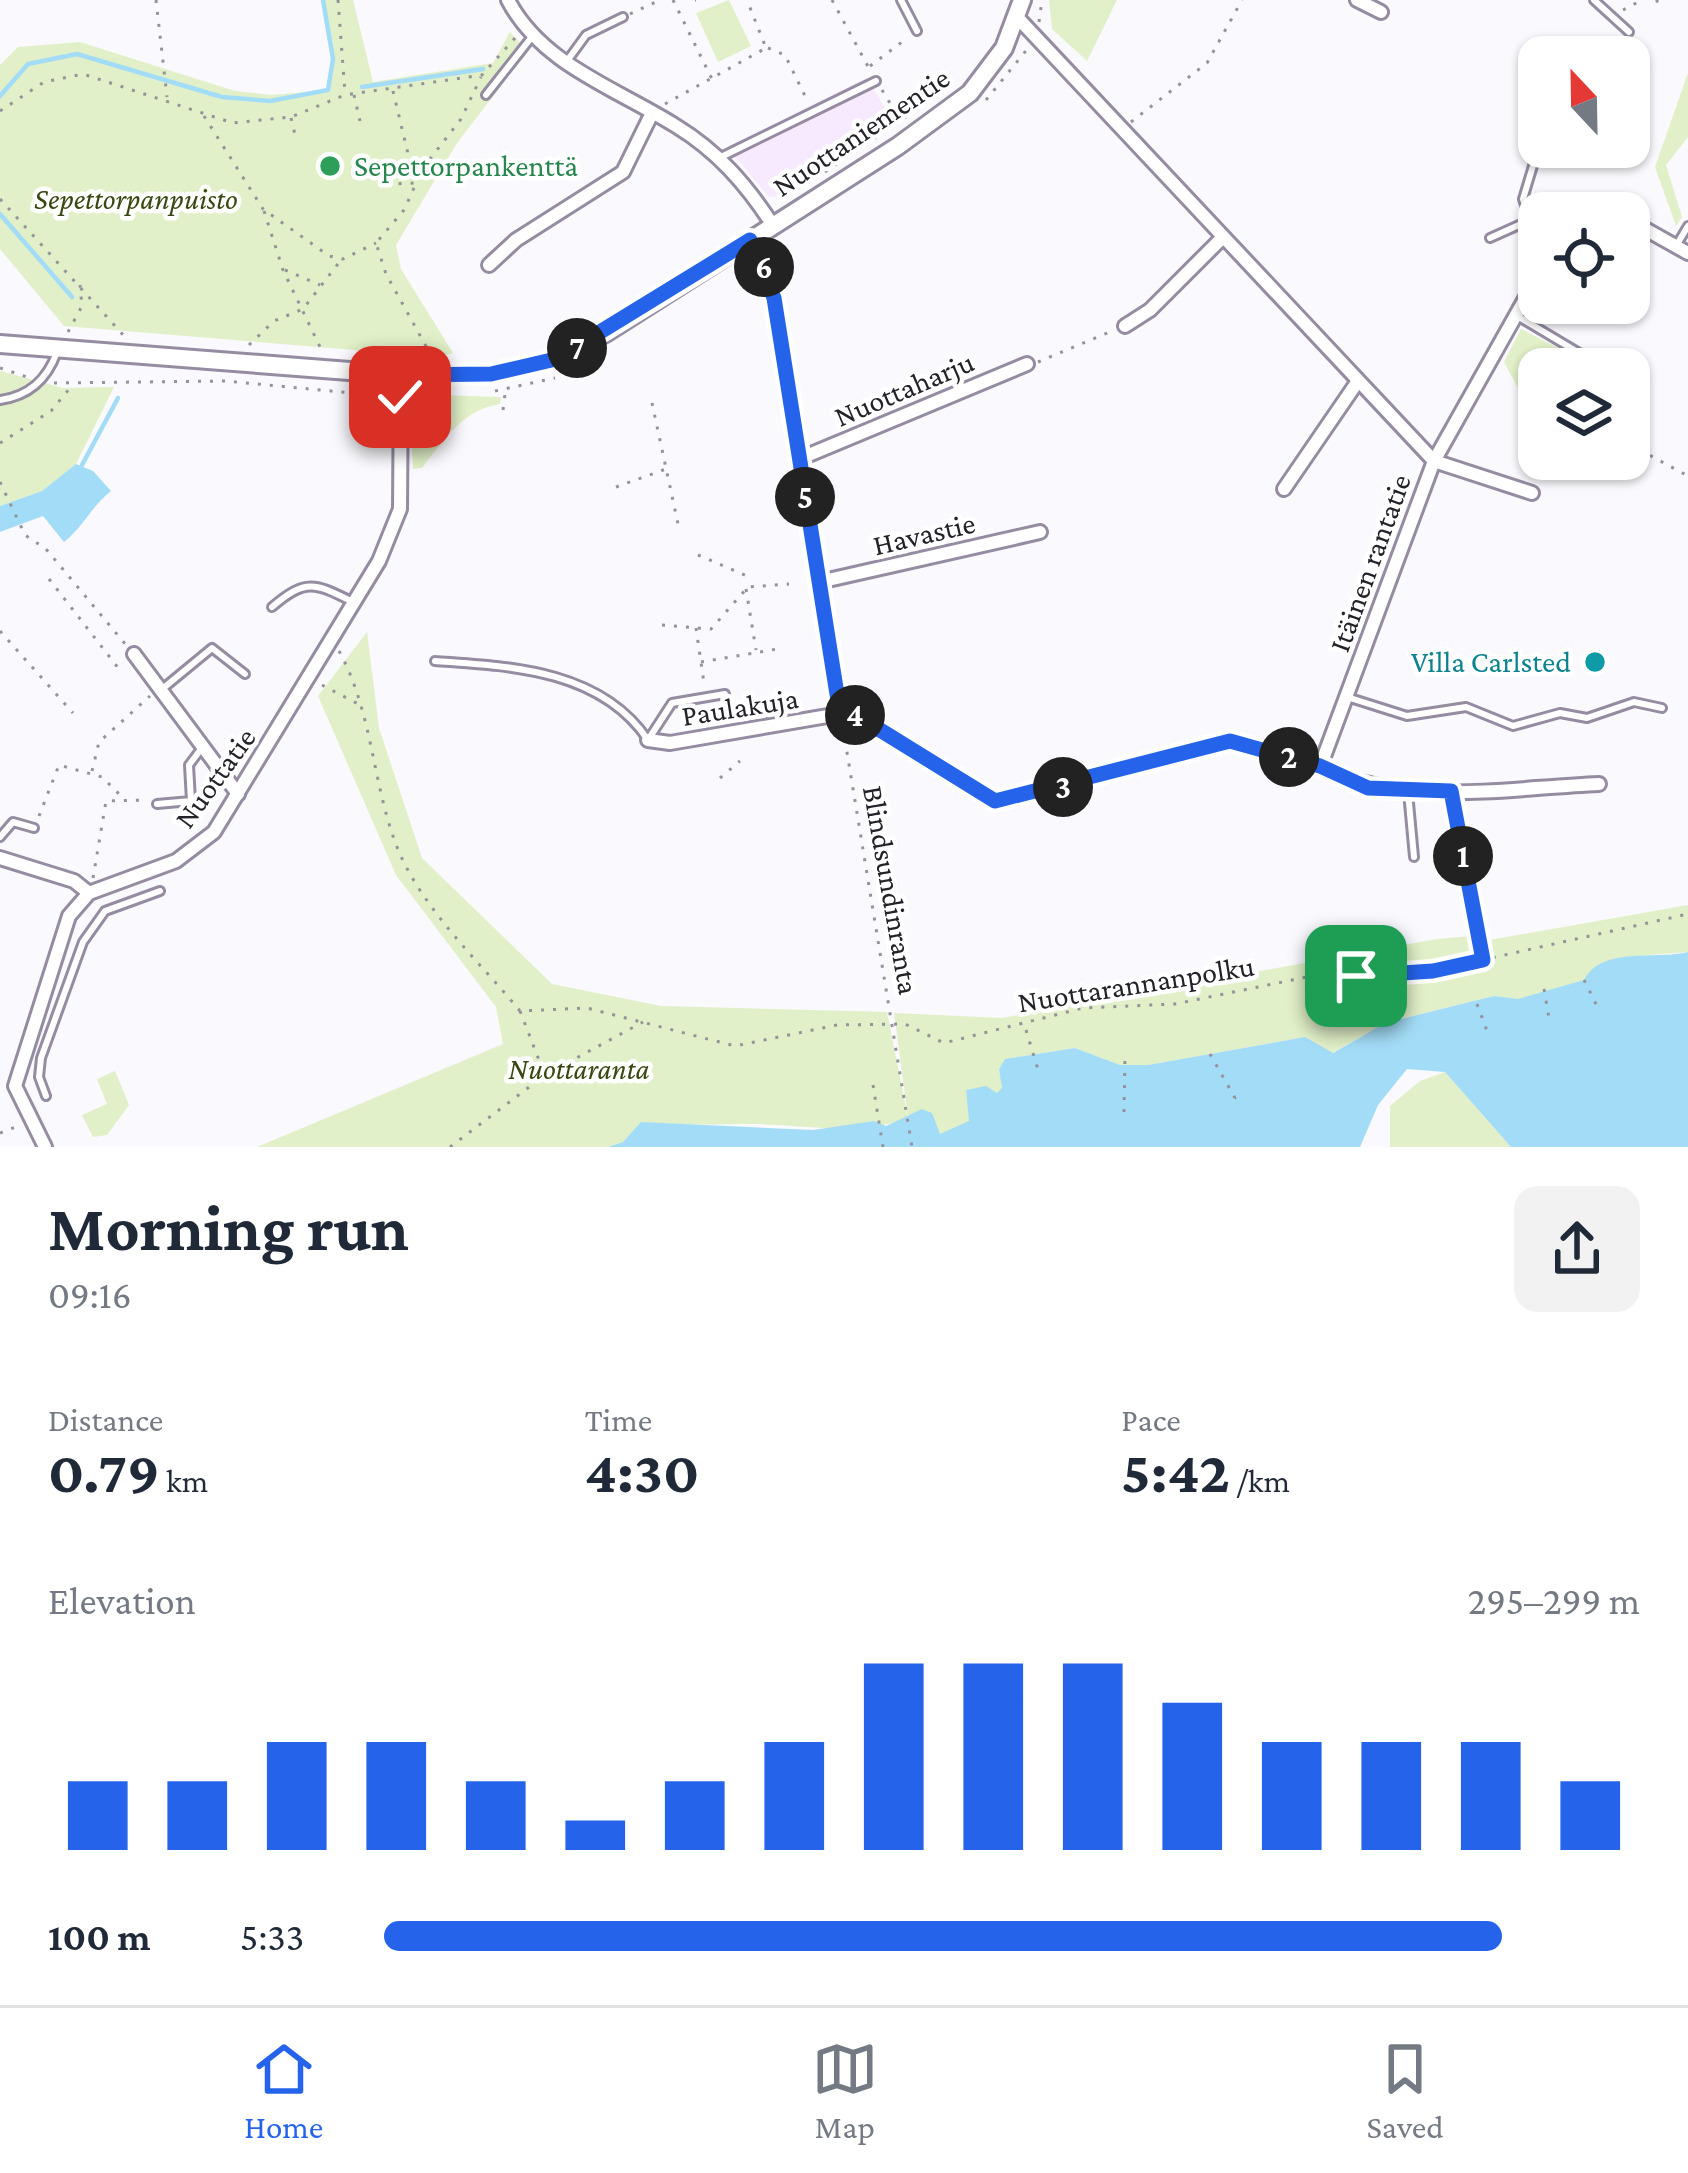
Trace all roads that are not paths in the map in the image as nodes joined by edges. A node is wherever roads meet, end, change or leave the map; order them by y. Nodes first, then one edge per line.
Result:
1 (508, 0) edge
2 (902, 0) edge
3 (1357, 0) edge
4 (1594, 0) edge
5 (1020, 9) edge
6 (1381, 12) dead end
7 (623, 17) road end
8 (917, 31) road end
9 (1629, 32) dead end
10 (528, 34) junction
11 (566, 62) junction
12 (877, 81) road end
13 (486, 95) dead end
14 (654, 114) junction
15 (719, 158) junction
16 (772, 224) junction
17 (1518, 225) edge
18 (1688, 226) edge
19 (1650, 231) edge
20 (1222, 238) junction
21 (1490, 238) dead end
22 (750, 240) junction
23 (1682, 249) edge
24 (489, 265) dead end
25 (1518, 311) edge
26 (1515, 316) junction
27 (1125, 326) road end
28 (0, 344) edge
29 (1570, 348) edge
30 (57, 352) junction
31 (1027, 364) road end
32 (401, 375) junction
33 (1358, 381) junction
34 (0, 400) edge
35 (799, 459) junction
36 (1434, 461) junction
37 (1285, 489) dead end
38 (1532, 494) dead end
39 (1040, 532) dead end
40 (819, 582) junction
41 (353, 602) junction
42 (272, 607) dead end
43 (134, 654) road end
44 (435, 661) dead end
45 (245, 674) dead end
46 (160, 689) junction
47 (724, 694) dead end
48 (1347, 697) junction
49 (1662, 708) dead end
50 (840, 713) junction
51 (648, 740) junction
52 (203, 746) junction
53 (1320, 766) junction
54 (1599, 784) dead end
55 (1451, 791) junction
56 (1408, 792) junction
57 (238, 794) junction
58 (157, 804) road end
59 (34, 828) road end
60 (0, 837) edge
61 (1414, 857) dead end
62 (0, 859) edge
63 (160, 891) dead end
64 (93, 892) junction
65 (1478, 934) road end
66 (31, 1024) junction
67 (53, 1033) junction
68 (46, 1096) dead end
69 (45, 1147) edge

1 - 10 street
2 - 8 lane
3 - 6 street
4 - 9 lane
5 - 16 main road, Nuottaniementie
5 - 20 street, Itäinen rantatie
7 - 11 lane
10 - 11 street
10 - 13 lane
11 - 14 street
12 - 15 lane
14 - 15 street
14 - 24 street
15 - 16 street
16 - 22 main road, Nuottaniementie
17 - 21 lane
18 - 23 lane
19 - 23 street
20 - 27 street
20 - 33 street, Itäinen rantatie
22 - 32 main road, Nuottaniementie
22 - 35 street
25 - 26 street
26 - 29 lane
26 - 36 street
28 - 30 main road, Nuottaniementie
30 - 32 main road, Nuottaniementie
30 - 34 lane
31 - 35 street, Nuottaharju
32 - 41 street, Nuottatie
33 - 36 street, Itäinen rantatie
33 - 37 street
35 - 40 street
36 - 38 street
36 - 48 street, Itäinen rantatie
39 - 40 street, Havastie
40 - 50 street
41 - 42 lane
41 - 57 street, Nuottatie
43 - 46 street
44 - 51 lane
45 - 46 lane
46 - 52 street
47 - 51 lane
48 - 49 lane
48 - 53 street, Itäinen rantatie
50 - 51 street, Paulakuja
50 - 53 street
52 - 57 street
52 - 58 lane
53 - 56 street
54 - 55 street
55 - 56 street
55 - 65 lane
56 - 61 lane
57 - 64 street, Nuottatie
59 - 60 lane
62 - 64 street
63 - 67 lane
64 - 66 street
66 - 67 lane
66 - 69 street
67 - 68 lane

